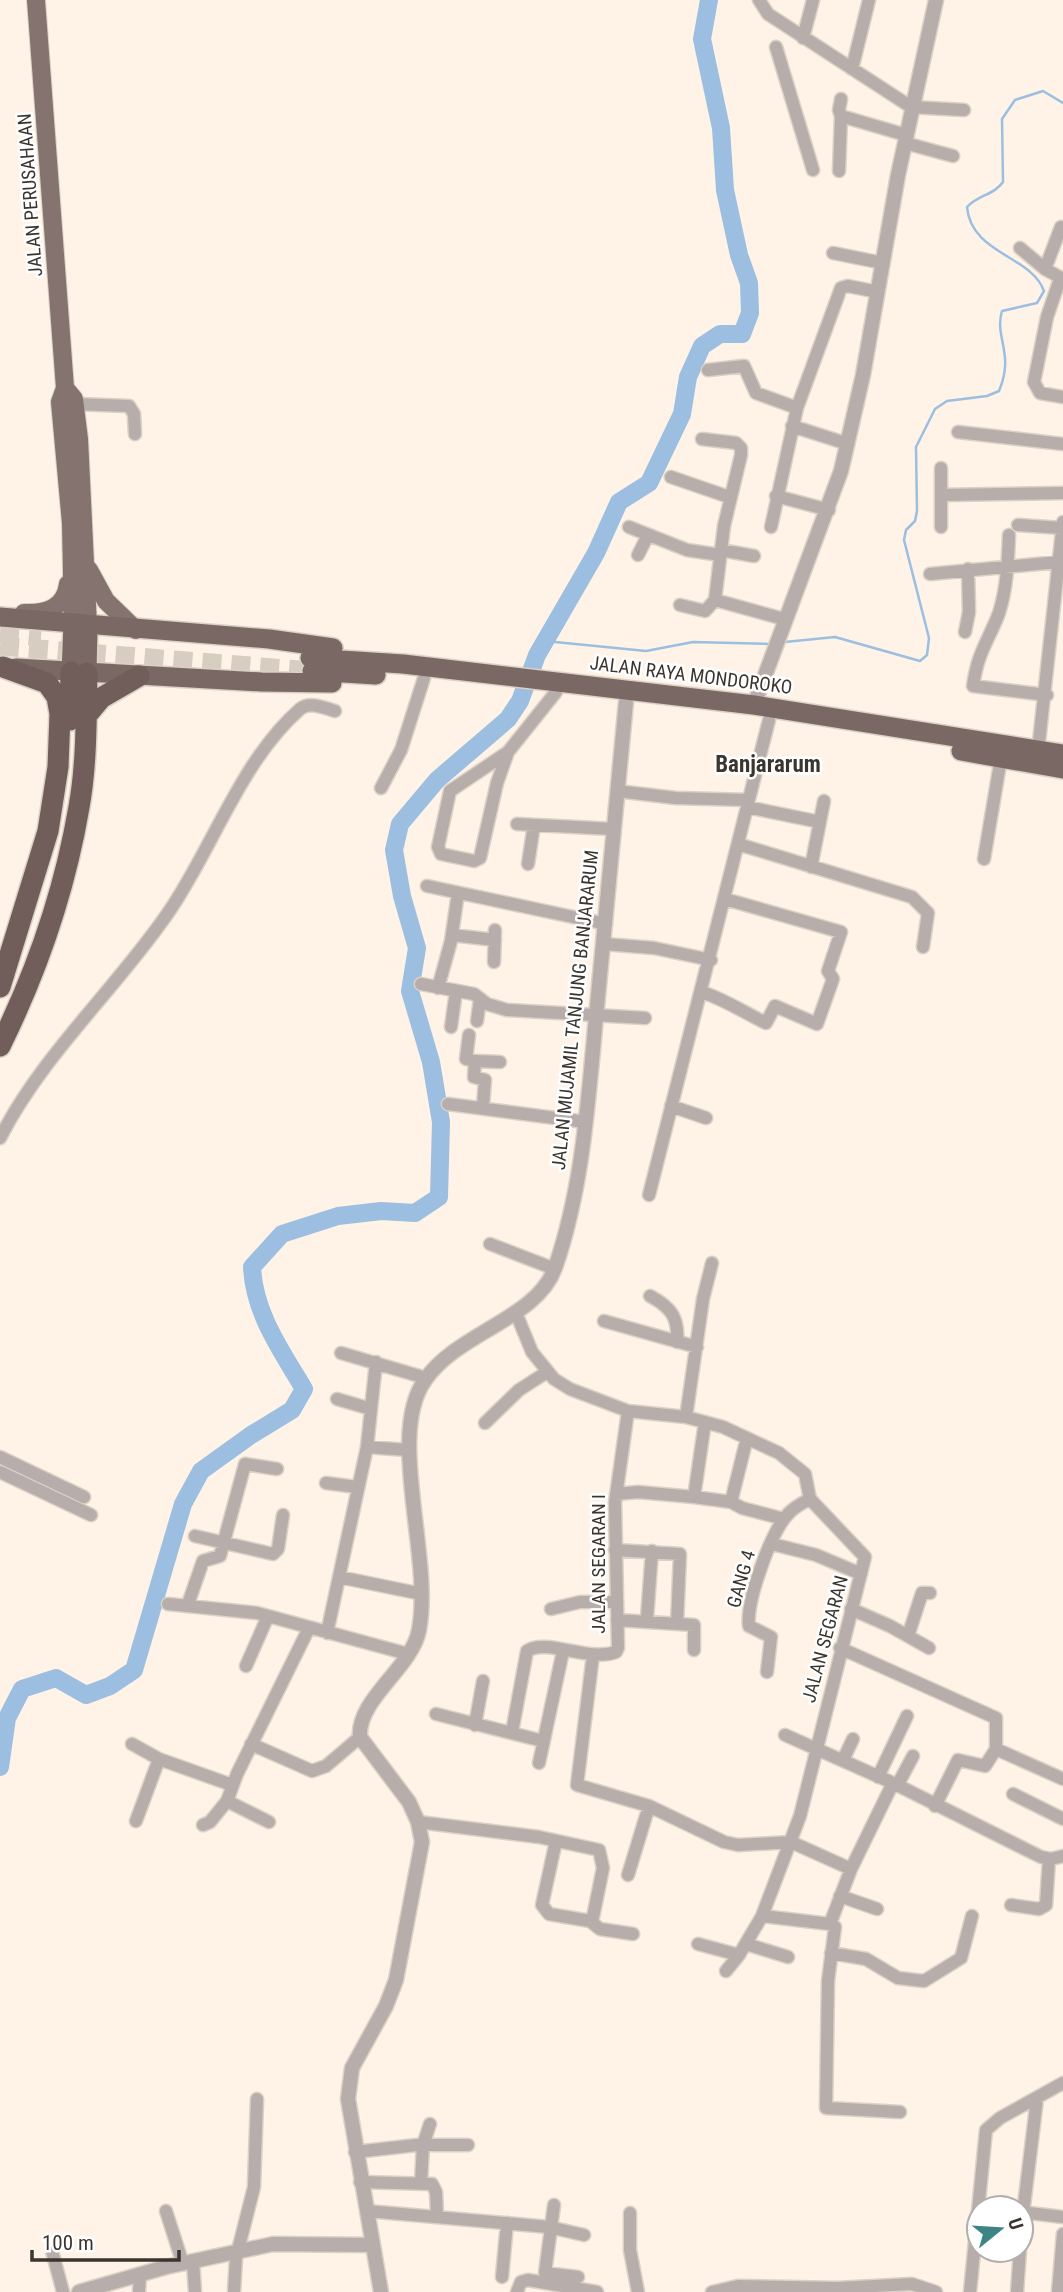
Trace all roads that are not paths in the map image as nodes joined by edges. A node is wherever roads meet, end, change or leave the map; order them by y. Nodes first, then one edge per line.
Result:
1 (36, 0) edge
2 (759, 0) edge
3 (813, 0) edge
4 (869, 0) edge
5 (936, 0) edge
6 (803, 38) junction
7 (776, 47) dead end
8 (852, 69) junction
9 (841, 99) dead end
10 (912, 107) junction
11 (964, 110) dead end
12 (841, 116) junction
13 (905, 139) junction
14 (953, 156) dead end
15 (813, 170) dead end
16 (839, 172) dead end
17 (1061, 226) dead end
18 (1020, 248) dead end
19 (834, 253) dead end
20 (883, 263) junction
21 (1045, 269) junction
22 (1062, 279) edge
23 (878, 292) junction
24 (708, 370) dead end
25 (65, 388) junction
26 (1063, 397) edge
27 (75, 404) junction
28 (797, 408) junction
29 (792, 426) junction
30 (958, 432) dead end
31 (135, 434) dead end
32 (702, 439) dead end
33 (848, 444) junction
34 (1063, 444) edge
35 (941, 468) dead end
36 (671, 477) dead end
37 (1063, 493) edge
38 (942, 495) junction
39 (776, 496) junction
40 (730, 497) junction
41 (829, 510) junction
42 (1063, 522) edge
43 (1018, 525) dead end
44 (629, 527) dead end
45 (771, 527) dead end
46 (941, 527) dead end
47 (1062, 528) edge
48 (648, 535) junction
49 (1009, 535) dead end
50 (720, 553) junction
51 (638, 555) dead end
52 (754, 556) dead end
53 (79, 560) junction
54 (1058, 562) junction
55 (1008, 565) junction
56 (968, 569) junction
57 (930, 574) dead end
58 (715, 600) junction
59 (680, 605) dead end
60 (0, 615) edge
61 (784, 618) junction
62 (80, 625) junction
63 (136, 630) junction
64 (965, 632) dead end
65 (1049, 654) junction
66 (1063, 656) edge
67 (311, 664) tunnel mouth
68 (1, 667) edge
69 (374, 669) junction
70 (79, 672) junction
71 (139, 676) junction
72 (424, 678) junction
73 (505, 681) junction
74 (547, 687) junction
75 (1046, 695) junction
76 (626, 702) junction
77 (754, 705) junction
78 (335, 711) dead end
79 (86, 716) junction
80 (769, 720) junction
81 (1038, 751) junction
82 (508, 752) junction
83 (1063, 754) edge
84 (1001, 758) junction
85 (1063, 769) edge
86 (475, 776) junction
87 (497, 783) junction
88 (381, 788) dead end
89 (617, 791) junction
90 (824, 801) dead end
91 (748, 804) junction
92 (820, 822) junction
93 (517, 824) dead end
94 (534, 825) junction
95 (613, 829) junction
96 (738, 844) junction
97 (984, 859) dead end
98 (528, 864) dead end
99 (811, 867) junction
100 (427, 887) dead end
101 (458, 893) junction
102 (725, 899) junction
103 (606, 924) junction
104 (452, 934) junction
105 (604, 944) junction
106 (923, 947) dead end
107 (711, 960) junction
108 (494, 962) dead end
109 (421, 984) dead end
110 (0, 987) edge
111 (438, 988) junction
112 (456, 991) junction
113 (702, 992) junction
114 (480, 999) junction
115 (0, 1006) edge
116 (596, 1014) junction
117 (645, 1018) dead end
118 (477, 1021) dead end
119 (451, 1027) dead end
120 (469, 1035) dead end
121 (0, 1046) edge
122 (475, 1060) junction
123 (499, 1062) dead end
124 (448, 1104) dead end
125 (671, 1105) junction
126 (483, 1106) junction
127 (706, 1118) dead end
128 (586, 1122) junction
129 (0, 1138) edge
130 (649, 1195) dead end
131 (491, 1244) dead end
132 (712, 1263) dead end
133 (555, 1269) junction
134 (650, 1296) dead end
135 (516, 1312) junction
136 (604, 1321) dead end
137 (677, 1342) junction
138 (697, 1347) junction
139 (341, 1353) dead end
140 (376, 1362) junction
141 (547, 1372) junction
142 (426, 1378) junction
143 (337, 1399) dead end
144 (371, 1409) junction
145 (628, 1411) junction
146 (686, 1416) junction
147 (705, 1422) junction
148 (485, 1423) dead end
149 (747, 1437) junction
150 (367, 1447) junction
151 (408, 1450) junction
152 (0, 1457) edge
153 (276, 1469) dead end
154 (0, 1472) edge
155 (326, 1483) dead end
156 (357, 1486) junction
157 (616, 1494) junction
158 (84, 1497) dead end
159 (694, 1497) junction
160 (810, 1499) junction
161 (731, 1502) junction
162 (91, 1515) dead end
163 (283, 1515) dead end
164 (784, 1519) junction
165 (195, 1536) dead end
166 (224, 1544) junction
167 (772, 1544) junction
168 (615, 1550) junction
169 (652, 1552) junction
170 (861, 1574) junction
171 (339, 1577) junction
172 (930, 1593) dead end
173 (422, 1594) junction
174 (616, 1602) junction
175 (168, 1604) dead end
176 (188, 1605) junction
177 (551, 1609) dead end
178 (851, 1609) junction
179 (268, 1616) junction
180 (647, 1618) dead end
181 (617, 1620) junction
182 (677, 1624) junction
183 (309, 1628) junction
184 (327, 1633) junction
185 (908, 1636) junction
186 (840, 1648) junction
187 (929, 1648) dead end
188 (694, 1650) dead end
189 (563, 1651) junction
190 (408, 1654) junction
191 (593, 1656) junction
192 (246, 1666) dead end
193 (767, 1672) dead end
194 (483, 1682) dead end
195 (436, 1714) dead end
196 (907, 1716) dead end
197 (475, 1724) junction
198 (512, 1732) junction
199 (785, 1735) dead end
200 (853, 1739) dead end
201 (543, 1741) junction
202 (364, 1742) junction
203 (132, 1744) dead end
204 (251, 1744) junction
205 (818, 1749) junction
206 (996, 1749) junction
207 (913, 1756) dead end
208 (159, 1759) junction
209 (843, 1760) junction
210 (539, 1763) dead end
211 (878, 1777) junction
212 (1063, 1779) edge
213 (895, 1785) junction
214 (232, 1786) junction
215 (1013, 1794) dead end
216 (227, 1801) junction
217 (649, 1806) junction
218 (935, 1806) junction
219 (1063, 1819) edge
220 (136, 1821) dead end
221 (269, 1822) dead end
222 (418, 1822) junction
223 (203, 1825) dead end
224 (547, 1839) junction
225 (791, 1842) junction
226 (1063, 1856) edge
227 (1049, 1859) junction
228 (851, 1869) junction
229 (628, 1875) dead end
230 (840, 1896) junction
231 (1011, 1905) dead end
232 (877, 1909) dead end
233 (762, 1916) junction
234 (972, 1916) dead end
235 (590, 1921) junction
236 (830, 1924) junction
237 (633, 1934) dead end
238 (698, 1944) dead end
239 (742, 1950) junction
240 (831, 1952) junction
241 (788, 1957) dead end
242 (726, 1971) dead end
243 (1063, 2082) edge
244 (257, 2099) dead end
245 (1037, 2099) junction
246 (900, 2112) dead end
247 (430, 2124) dead end
248 (423, 2145) junction
249 (468, 2145) dead end
250 (355, 2152) junction
251 (360, 2182) junction
252 (421, 2183) junction
253 (980, 2194) edge
254 (1024, 2194) edge
255 (554, 2205) dead end
256 (166, 2211) dead end
257 (367, 2211) junction
258 (630, 2213) dead end
259 (1035, 2214) edge
260 (437, 2215) junction
261 (1063, 2217) edge
262 (507, 2223) junction
263 (550, 2227) junction
264 (1063, 2234) edge
265 (584, 2235) dead end
266 (372, 2245) junction
267 (239, 2250) junction
268 (52, 2251) dead end
269 (188, 2262) junction
270 (973, 2264) edge
271 (1019, 2264) edge
272 (140, 2274) junction
273 (502, 2277) dead end
274 (578, 2277) dead end
275 (63, 2292) edge
276 (79, 2292) edge
277 (139, 2292) edge
278 (195, 2292) edge
279 (234, 2292) edge
280 (381, 2292) edge
281 (389, 2292) edge
282 (517, 2292) edge
283 (597, 2292) edge
284 (638, 2292) edge
285 (712, 2292) edge
286 (936, 2292) edge
287 (970, 2292) edge
288 (1017, 2292) edge
289 (1058, 2292) edge

1 - 25 main road, JALAN PERUSAHAAN
2 - 6 street
3 - 6 street
4 - 8 street
5 - 10 street
6 - 8 street
7 - 15 street
8 - 10 street
9 - 12 street
10 - 11 street
10 - 13 street
12 - 13 street
12 - 16 street
13 - 14 street
13 - 20 street
17 - 21 street
18 - 21 street
19 - 20 street
20 - 23 street
21 - 22 street
22 - 26 street
23 - 28 street
23 - 33 street
24 - 28 street
25 - 27 main road, JALAN PERUSAHAAN
25 - 53 main road, JALAN PERUSAHAAN
27 - 31 street
27 - 53 main road, JALAN PERUSAHAAN
28 - 29 street
29 - 33 street
29 - 39 street
30 - 34 street
32 - 40 street
33 - 41 street
35 - 38 street
36 - 40 street
37 - 38 street
38 - 46 street
39 - 41 street
39 - 45 street
40 - 50 street
41 - 61 street
42 - 47 street
43 - 47 street
44 - 48 street
47 - 54 street
48 - 50 street
48 - 51 street
49 - 55 street
50 - 52 street
50 - 58 street
53 - 60 main road
53 - 62 main road, JALAN PERUSAHAAN
53 - 63 main road
54 - 55 street
54 - 65 street
55 - 56 street
55 - 75 street
56 - 57 street
56 - 64 street
58 - 59 street
58 - 61 street
60 - 62 highway
61 - 77 street
62 - 63 highway
62 - 70 highway
63 - 69 highway
65 - 66 street
65 - 75 street
67 - 69 highway, JALAN RAYA MONDOROKO
68 - 70 highway, JALAN RAYA MONDOROKO
68 - 110 highway
69 - 71 highway, JALAN RAYA MONDOROKO
69 - 72 highway, JALAN RAYA MONDOROKO
69 - 73 highway, JALAN RAYA MONDOROKO
70 - 71 highway, JALAN RAYA MONDOROKO
70 - 79 highway
70 - 115 highway
71 - 79 highway
72 - 73 highway, JALAN RAYA MONDOROKO
72 - 88 street
73 - 74 highway, JALAN RAYA MONDOROKO
74 - 76 highway, JALAN RAYA MONDOROKO
74 - 77 highway, JALAN RAYA MONDOROKO
74 - 82 street
75 - 81 street
76 - 80 highway, JALAN RAYA MONDOROKO
76 - 89 street, JALAN MUJAMIL TANJUNG BANJARARUM
77 - 81 highway, JALAN RAYA MONDOROKO
78 - 129 street
79 - 121 highway
80 - 84 highway, JALAN RAYA MONDOROKO
80 - 91 street
81 - 83 highway, JALAN RAYA MONDOROKO
82 - 86 street
82 - 87 street
84 - 85 highway, JALAN RAYA MONDOROKO
84 - 97 street
86 - 87 street
86 - 87 street
89 - 91 street
89 - 95 street, JALAN MUJAMIL TANJUNG BANJARARUM
90 - 92 street
91 - 92 street
91 - 96 street
92 - 99 street
93 - 94 street
94 - 95 street
94 - 98 street
95 - 103 street, JALAN MUJAMIL TANJUNG BANJARARUM
96 - 99 street
96 - 102 street
99 - 106 street
100 - 101 street
101 - 103 street
101 - 104 street
102 - 107 street
102 - 113 street
103 - 105 street, JALAN MUJAMIL TANJUNG BANJARARUM
104 - 108 street
104 - 111 street
105 - 107 street
105 - 116 street, JALAN MUJAMIL TANJUNG BANJARARUM
107 - 113 street
109 - 111 street
111 - 112 street
112 - 114 street
112 - 119 street
113 - 125 street
114 - 116 street
114 - 118 street
116 - 117 street
116 - 128 street, JALAN MUJAMIL TANJUNG BANJARARUM
120 - 122 street
122 - 123 street
122 - 126 street
124 - 126 street
125 - 127 street
125 - 130 street
126 - 128 street
128 - 133 street, JALAN MUJAMIL TANJUNG BANJARARUM
131 - 133 street
132 - 138 street
133 - 135 street, JALAN MUJAMIL TANJUNG BANJARARUM
134 - 137 street
135 - 141 street, JALAN SEGARAN
135 - 142 street, JALAN MUJAMIL TANJUNG BANJARARUM
136 - 137 street
137 - 138 street
138 - 146 street
139 - 140 street
140 - 142 street
140 - 144 street
141 - 145 street, JALAN SEGARAN
141 - 148 street
142 - 151 street, JALAN MUJAMIL TANJUNG BANJARARUM
143 - 144 street
144 - 150 street
145 - 146 street, JALAN SEGARAN
145 - 157 street, JALAN SEGARAN I
146 - 147 street, JALAN SEGARAN
147 - 149 street, JALAN SEGARAN
147 - 159 street
149 - 160 street, JALAN SEGARAN
149 - 161 street
150 - 151 street
150 - 156 street
151 - 173 street, JALAN MUJAMIL TANJUNG BANJARARUM
152 - 158 street
153 - 166 street
154 - 162 street
155 - 156 street
156 - 171 street
157 - 159 street
157 - 168 street, JALAN SEGARAN I
159 - 161 street
160 - 164 street, GANG 4
160 - 170 street, JALAN SEGARAN
161 - 164 street
163 - 166 street
164 - 167 street, GANG 4
165 - 166 street
166 - 176 street
167 - 170 street
167 - 193 street, GANG 4
168 - 169 street
168 - 174 street, JALAN SEGARAN I
169 - 180 street
169 - 182 street
170 - 178 street, JALAN SEGARAN
171 - 173 street
171 - 184 street
172 - 185 street
173 - 190 street, JALAN MUJAMIL TANJUNG BANJARARUM
174 - 177 street
174 - 181 street, JALAN SEGARAN I
175 - 176 street
176 - 179 street
178 - 185 street
178 - 186 street, JALAN SEGARAN
179 - 183 street
179 - 192 street
181 - 182 street
181 - 191 street, JALAN SEGARAN I
182 - 188 street
183 - 184 street
183 - 204 street
184 - 190 street
185 - 187 street
186 - 205 street, JALAN SEGARAN
186 - 206 street
189 - 191 street
189 - 198 street
189 - 201 street
190 - 202 street, JALAN MUJAMIL TANJUNG BANJARARUM
191 - 217 street
194 - 197 street
195 - 197 street
196 - 211 street
197 - 198 street
198 - 201 street
199 - 205 street
200 - 209 street
201 - 210 street
202 - 204 street
202 - 222 street
203 - 208 street
204 - 214 street
205 - 209 street
205 - 225 street, JALAN SEGARAN
206 - 212 street
206 - 218 street
207 - 213 street
208 - 214 street
208 - 220 street
209 - 211 street
211 - 213 street
213 - 218 street
213 - 228 street
214 - 216 street
215 - 219 street
216 - 221 street
216 - 223 street
217 - 225 street
217 - 229 street
218 - 227 street
222 - 224 street
222 - 250 street
224 - 235 street
224 - 235 street
225 - 228 street
225 - 233 street, JALAN SEGARAN
226 - 227 street
227 - 231 street
228 - 230 street
230 - 232 street
230 - 236 street
233 - 236 street
233 - 239 street, JALAN SEGARAN
234 - 240 street
235 - 237 street
236 - 240 street
238 - 239 street
239 - 241 street
239 - 242 street, JALAN SEGARAN
240 - 246 street
243 - 245 street
244 - 267 street
245 - 253 street
245 - 254 street
247 - 248 street
248 - 249 street
248 - 250 street
248 - 252 street
250 - 251 street
251 - 252 street
251 - 257 street
252 - 260 street
255 - 263 street
256 - 269 street
257 - 260 street
257 - 266 street
258 - 284 street
259 - 261 street
260 - 262 street
262 - 263 street
262 - 273 street
263 - 265 street
263 - 274 street
264 - 289 street
266 - 267 street
266 - 280 street
267 - 269 street
267 - 279 street
268 - 275 street
269 - 272 street
269 - 278 street
270 - 287 street
271 - 288 street
272 - 276 street
272 - 277 street
280 - 281 street
282 - 283 street
285 - 286 street

